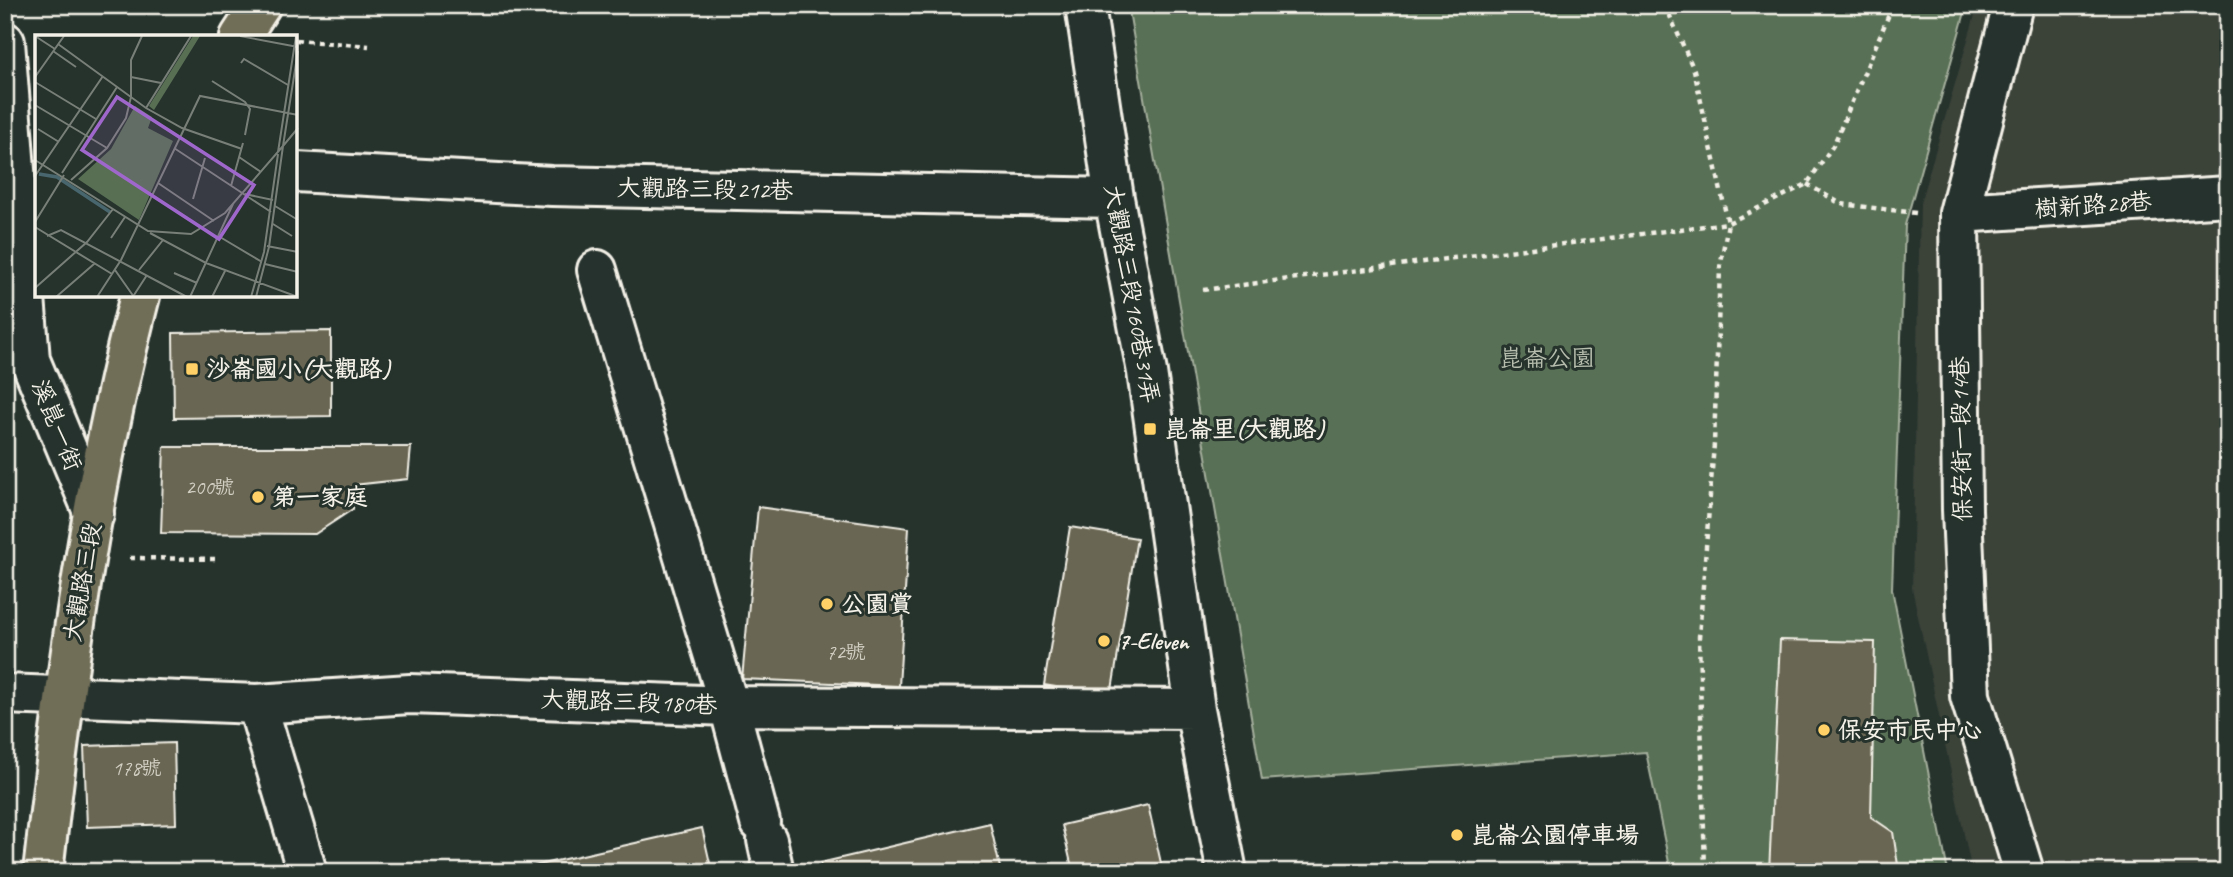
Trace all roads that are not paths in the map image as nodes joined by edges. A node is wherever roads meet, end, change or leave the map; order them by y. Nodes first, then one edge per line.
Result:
1 (261, 5) edge
2 (1085, 5) edge
3 (2013, 5) edge
4 (241, 35) edge
5 (5, 42) edge
6 (298, 172) edge
7 (2228, 196) edge
8 (1114, 198) junction
9 (1959, 213) junction
10 (597, 270) dead end
11 (140, 298) edge
12 (94, 514) junction
13 (5, 694) edge
14 (63, 694) junction
15 (257, 704) junction
16 (729, 706) junction
17 (1195, 709) junction
18 (5, 718) edge
19 (767, 845) edge
20 (43, 872) edge
21 (307, 872) edge
22 (1227, 872) edge
23 (2024, 872) edge

1 - 4 main road
2 - 8 street, 大觀路三段160巷31弄
3 - 9 street, 保安街一段14巷
5 - 12 street, 溪崑一街
6 - 8 street, 大觀路三段212巷
7 - 9 street, 樹新路28巷
8 - 17 street, 大觀路三段160巷31弄
9 - 23 street, 保安街一段14巷
10 - 16 street
11 - 12 main road, 大觀路三段
12 - 14 main road, 大觀路三段
13 - 14 street, 大觀路三段180巷
14 - 15 street, 大觀路三段180巷
14 - 18 street
14 - 20 main road, 大觀路三段
15 - 16 street, 大觀路三段180巷
15 - 21 street
16 - 17 street, 大觀路三段180巷
16 - 19 street
17 - 22 street, 大觀路三段160巷31弄

